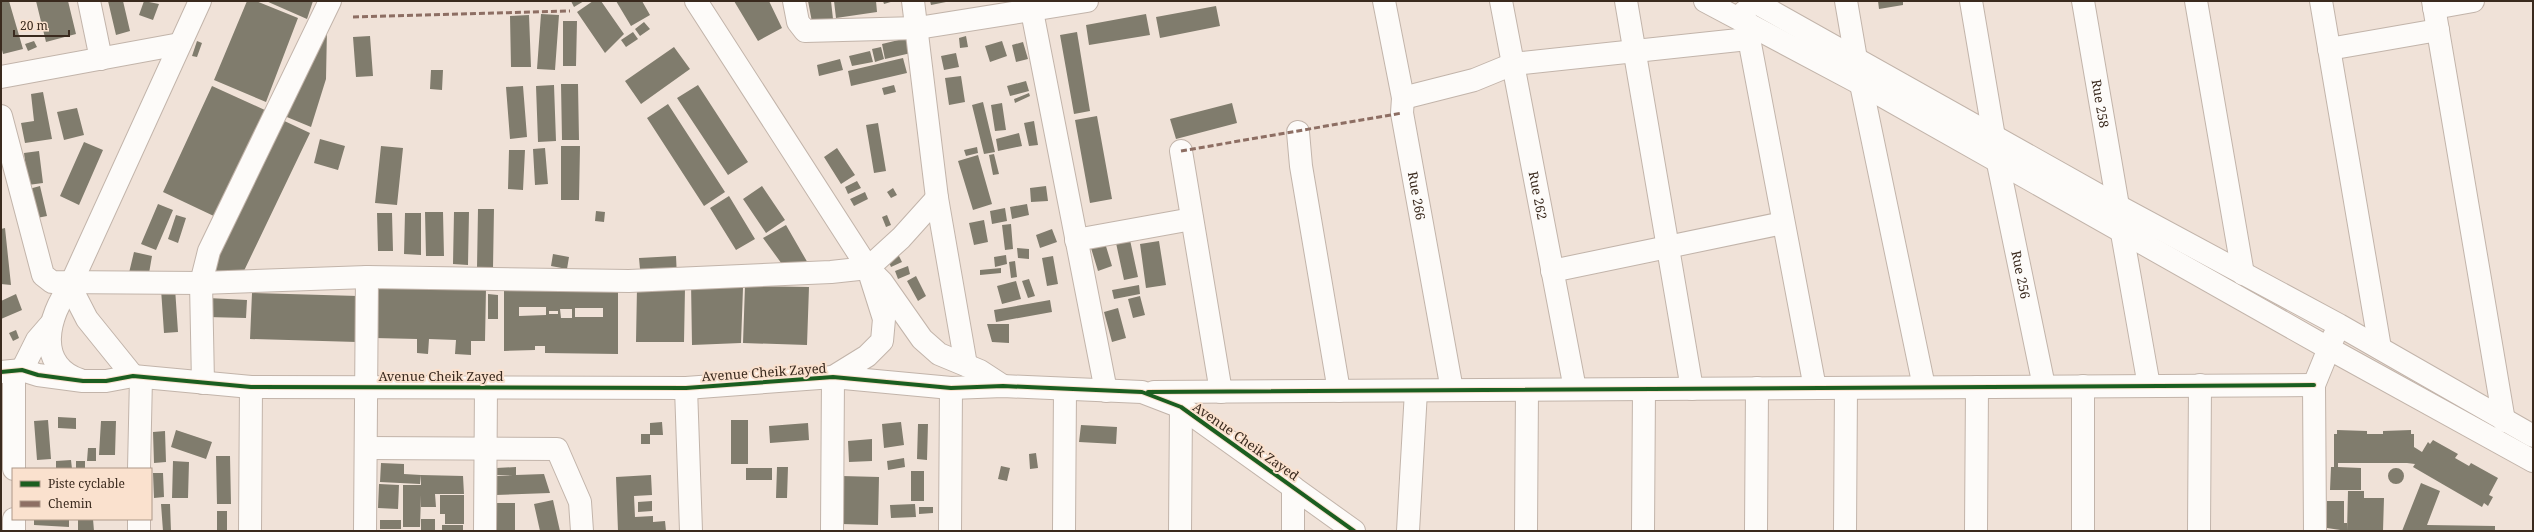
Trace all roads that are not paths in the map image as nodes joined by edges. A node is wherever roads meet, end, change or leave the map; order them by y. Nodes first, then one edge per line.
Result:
1 (89, 1) edge
2 (200, 1) edge
3 (330, 1) edge
4 (696, 1) edge
5 (794, 1) edge
6 (913, 1) edge
7 (1087, 1) edge
8 (1384, 1) edge
9 (1502, 1) edge
10 (1626, 1) edge
11 (1705, 1) edge
12 (1742, 1) edge
13 (1753, 1) edge
14 (1846, 1) edge
15 (1971, 1) edge
16 (2083, 1) edge
17 (2196, 1) edge
18 (2321, 1) edge
19 (2473, 1) edge
20 (2434, 4) edge
21 (1031, 6) edge
22 (918, 28) junction
23 (2438, 30) junction
24 (1746, 31) junction
25 (180, 44) junction
26 (2329, 49) junction
27 (1634, 51) junction
28 (101, 59) junction
29 (1856, 59) junction
30 (1513, 64) junction
31 (1, 77) edge
32 (1861, 84) junction
33 (1403, 98) junction
34 (1, 116) edge
35 (1298, 132) dead end
36 (1994, 137) junction
37 (1181, 151) dead end
38 (1998, 163) junction
39 (937, 198) junction
40 (2118, 206) junction
41 (1192, 219) junction
42 (1783, 223) junction
43 (2122, 233) junction
44 (1076, 240) junction
45 (1668, 247) junction
46 (868, 268) junction
47 (1552, 271) junction
48 (2243, 274) junction
49 (367, 277) junction
50 (201, 283) junction
51 (71, 284) junction
52 (87, 320) junction
53 (52, 322) junction
54 (2339, 325) junction
55 (100, 337) junction
56 (2328, 348) junction
57 (2380, 348) junction
58 (966, 365) junction
59 (12, 371) edge
60 (137, 377) junction
61 (833, 377) junction
62 (87, 381) junction
63 (203, 383) junction
64 (366, 385) junction
65 (2200, 385) junction
66 (2314, 385) junction
67 (486, 386) junction
68 (1003, 386) junction
69 (2044, 386) junction
70 (2083, 386) junction
71 (2149, 386) junction
72 (251, 387) junction
73 (1924, 387) junction
74 (1977, 387) junction
75 (686, 388) junction
76 (951, 388) junction
77 (1757, 388) junction
78 (1815, 388) junction
79 (1846, 388) junction
80 (1065, 389) junction
81 (1575, 389) junction
82 (1644, 389) junction
83 (1692, 389) junction
84 (1452, 390) junction
85 (1527, 390) junction
86 (1106, 391) junction
87 (1339, 391) junction
88 (1416, 391) junction
89 (1142, 392) junction
90 (1221, 392) junction
91 (1181, 407) junction
92 (2504, 421) junction
93 (2533, 436) edge
94 (366, 448) junction
95 (485, 449) junction
96 (2533, 461) edge
97 (14, 468) edge
98 (140, 468) edge
99 (1293, 487) junction
100 (14, 520) edge
101 (139, 520) edge
102 (14, 531) edge
103 (139, 531) edge
104 (250, 531) edge
105 (365, 531) edge
106 (485, 531) edge
107 (582, 531) edge
108 (691, 531) edge
109 (832, 531) edge
110 (950, 531) edge
111 (1064, 531) edge
112 (1180, 531) edge
113 (1293, 531) edge
114 (1354, 531) edge
115 (1408, 531) edge
116 (1526, 531) edge
117 (1643, 531) edge
118 (1756, 531) edge
119 (1845, 531) edge
120 (1976, 531) edge
121 (2083, 531) edge
122 (2199, 531) edge
123 (2315, 531) edge

1 - 28 street
2 - 25 street
3 - 50 street
4 - 46 street
5 - 22 street
6 - 22 street
7 - 21 street
8 - 33 street, Rue 266
9 - 30 street, Rue 262
10 - 27 street
11 - 24 street
12 - 24 street
13 - 29 street
14 - 29 street
15 - 36 street
16 - 40 street, Rue 258
17 - 48 street
18 - 26 street
19 - 20 street
20 - 23 street
21 - 22 street
21 - 44 street
22 - 39 street
23 - 26 street
23 - 92 street
24 - 27 street
24 - 32 street
24 - 42 street
25 - 28 street
25 - 51 street
26 - 57 street
27 - 30 street
27 - 45 street
28 - 31 street
29 - 36 street
30 - 33 street
30 - 47 street, Rue 262
32 - 38 street
32 - 73 street
33 - 84 street, Rue 266
34 - 51 street
35 - 87 street
36 - 40 street
37 - 41 street
38 - 43 street
38 - 69 street, Rue 256
39 - 46 street
39 - 58 street
40 - 48 street
41 - 44 street
41 - 90 street
42 - 45 street
42 - 78 street
43 - 56 street
43 - 71 street
44 - 86 street
45 - 47 street
45 - 83 street
46 - 49 street
46 - 58 street
46 - 61 street
47 - 81 street, Rue 262
48 - 54 street
49 - 50 street
49 - 64 street
50 - 51 street
50 - 63 street
51 - 52 street
51 - 53 street
52 - 53 street
52 - 55 street
53 - 59 street
53 - 62 street
54 - 56 street
54 - 57 street
55 - 60 street
55 - 62 street
56 - 66 street
56 - 96 street
57 - 92 street
58 - 68 street
59 - 62 street, Avenue Cheik Zayed
59 - 97 street
60 - 62 street, Avenue Cheik Zayed
60 - 63 street, Avenue Cheik Zayed
60 - 98 street
61 - 75 street, Avenue Cheik Zayed
61 - 76 street, Avenue Cheik Zayed
61 - 109 street
63 - 72 street, Avenue Cheik Zayed
64 - 67 street, Avenue Cheik Zayed
64 - 72 street, Avenue Cheik Zayed
64 - 94 street
65 - 66 street
65 - 71 street
65 - 122 street
66 - 123 street
67 - 75 street, Avenue Cheik Zayed
67 - 95 street
68 - 76 street, Avenue Cheik Zayed
68 - 80 street, Avenue Cheik Zayed
69 - 70 street
69 - 74 street
70 - 71 street
70 - 121 street
72 - 104 street
73 - 74 street
73 - 79 street
74 - 120 street
75 - 108 street
76 - 110 street
77 - 78 street
77 - 83 street
77 - 118 street
78 - 79 street
79 - 119 street
80 - 86 street, Avenue Cheik Zayed
80 - 111 street
81 - 82 street
81 - 85 street
82 - 83 street
82 - 117 street
84 - 85 street
84 - 88 street
85 - 116 street
86 - 89 street, Avenue Cheik Zayed
87 - 88 street
87 - 90 street
88 - 115 street
89 - 90 street
89 - 91 street, Avenue Cheik Zayed
91 - 99 street, Avenue Cheik Zayed
91 - 112 street
92 - 93 street
94 - 95 street
94 - 105 street
95 - 106 street
95 - 107 street
99 - 113 street
99 - 114 street, Avenue Cheik Zayed
100 - 102 street
101 - 103 street

